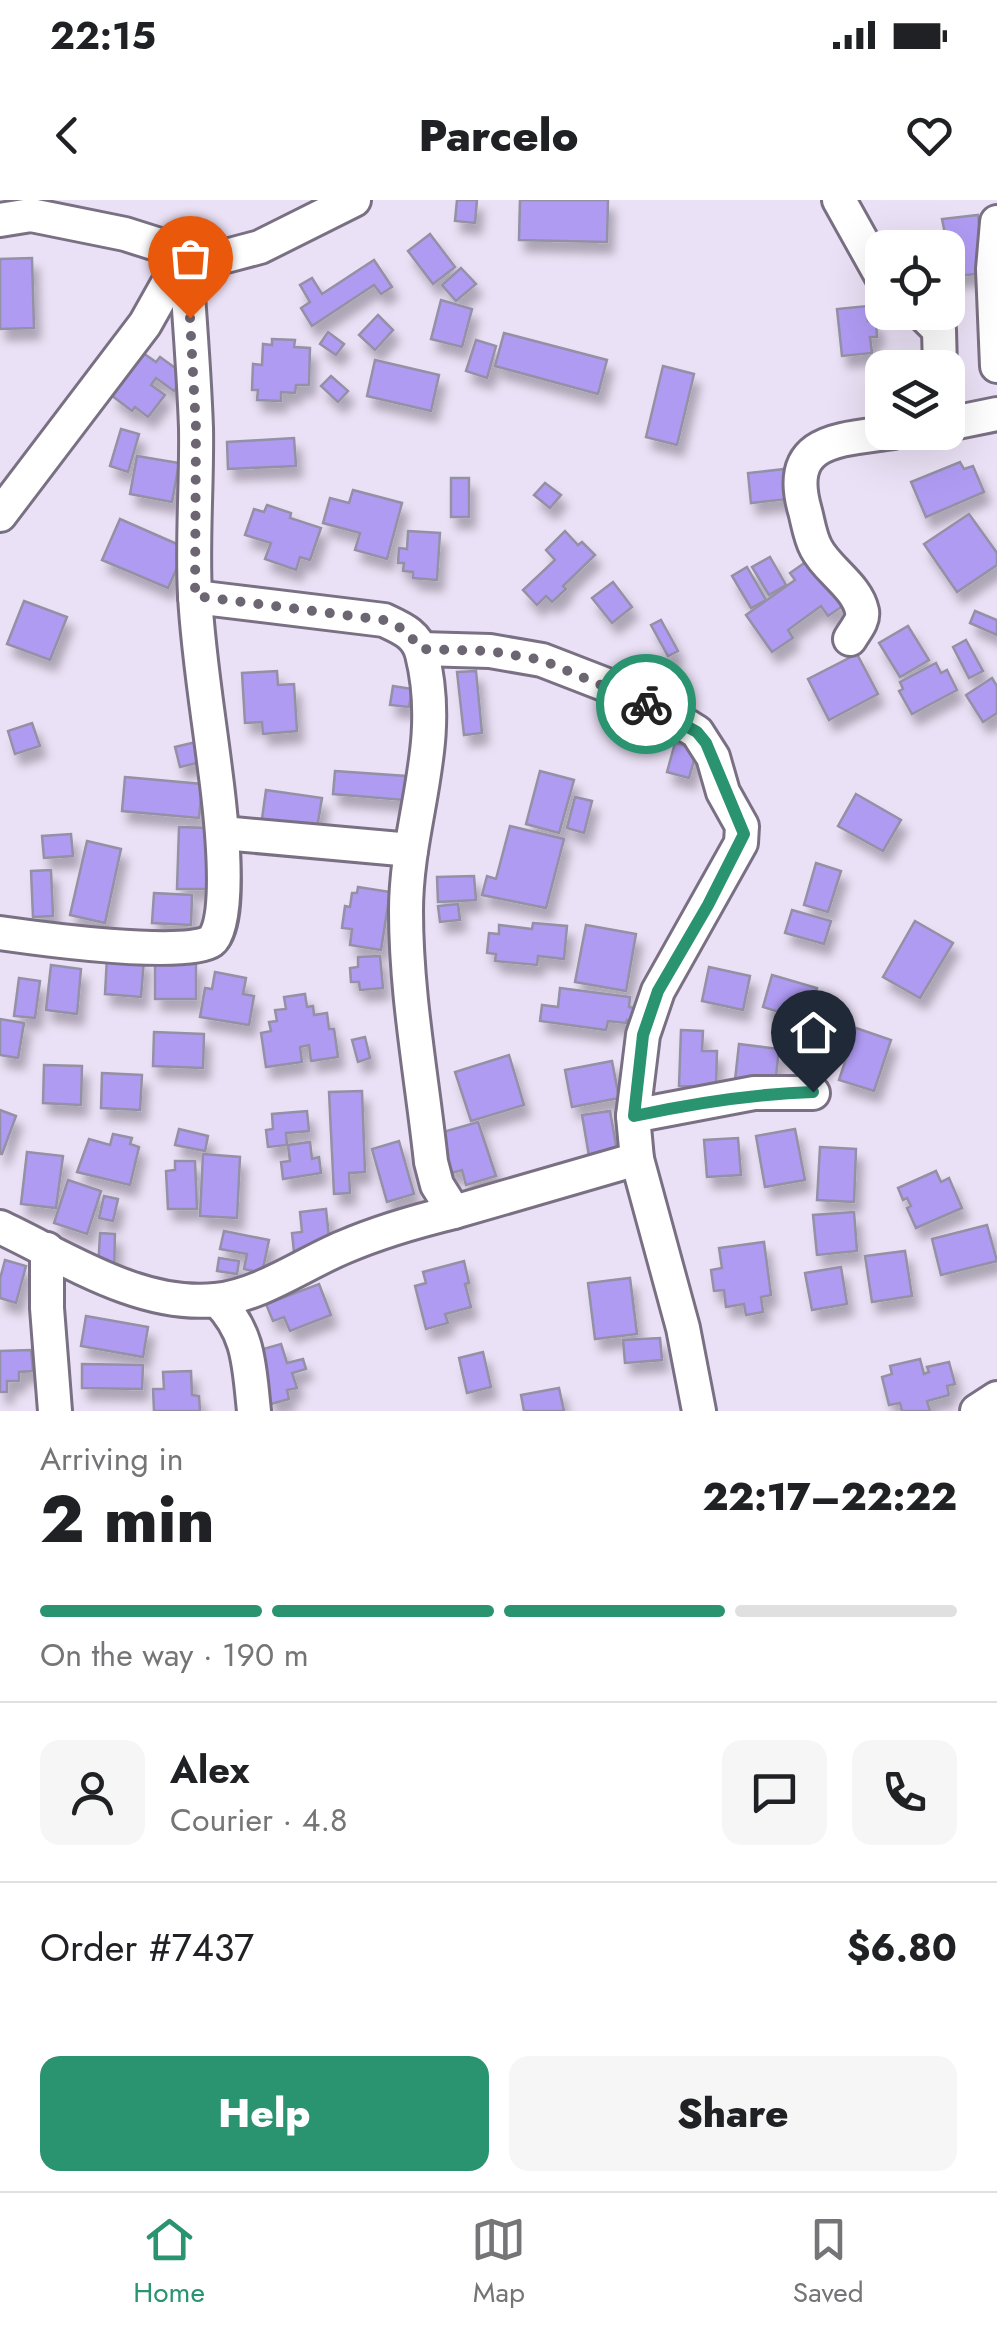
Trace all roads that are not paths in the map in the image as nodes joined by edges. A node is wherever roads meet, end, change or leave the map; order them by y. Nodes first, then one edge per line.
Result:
1 (85, 200) edge
2 (354, 200) edge
3 (839, 200) edge
4 (0, 220) edge
5 (997, 222) edge
6 (125, 234) junction
7 (865, 247) edge
8 (185, 254) junction
9 (997, 366) edge
10 (997, 414) edge
11 (965, 421) edge
12 (865, 438) edge
13 (0, 515) edge
14 (195, 596) junction
15 (850, 639) dead end
16 (421, 649) junction
17 (222, 834) junction
18 (411, 850) junction
19 (0, 933) edge
20 (813, 1092) dead end
21 (634, 1116) junction
22 (637, 1159) junction
23 (454, 1212) junction
24 (0, 1227) edge
25 (48, 1249) junction
26 (217, 1300) junction
27 (997, 1398) edge
28 (55, 1411) edge
29 (254, 1411) edge
30 (699, 1411) edge
31 (978, 1411) edge

1 - 6 street
2 - 8 street
3 - 7 street
4 - 6 street
5 - 9 street
6 - 8 street
8 - 13 street
8 - 14 street
10 - 11 street
12 - 15 street
14 - 16 street
14 - 17 street
16 - 18 street
16 - 21 street
17 - 18 street
17 - 19 street
18 - 23 street
20 - 21 street
21 - 22 street
22 - 23 street
22 - 30 street
23 - 26 street
24 - 25 street
25 - 26 street
25 - 28 street
26 - 29 street
27 - 31 street

